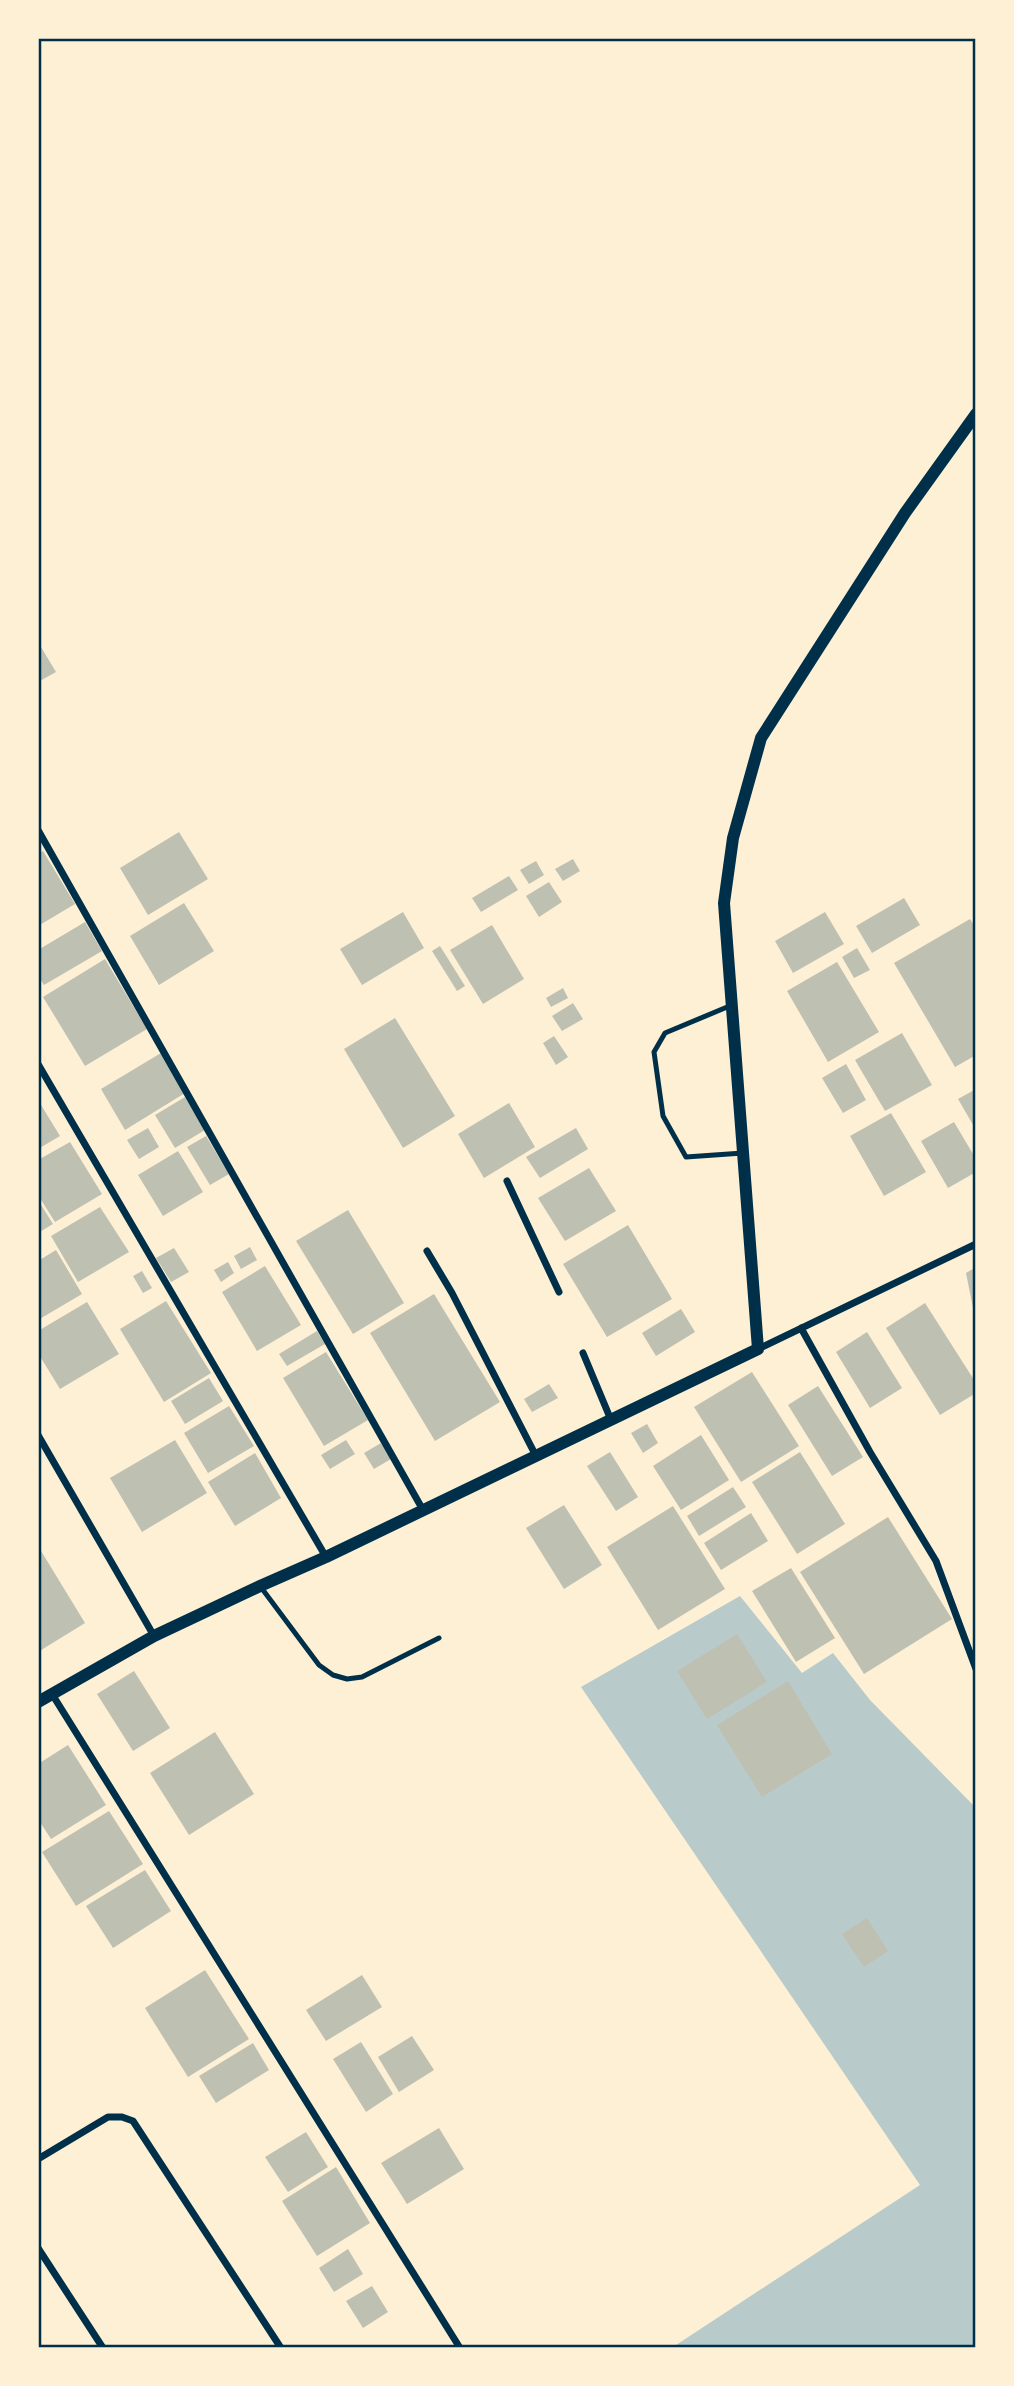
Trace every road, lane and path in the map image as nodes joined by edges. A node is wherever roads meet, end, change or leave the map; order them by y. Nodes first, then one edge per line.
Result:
1 (975, 414) edge
2 (38, 830) edge
3 (732, 1005) junction
4 (38, 1065) edge
5 (743, 1153) junction
6 (507, 1181) dead end
7 (975, 1244) edge
8 (427, 1251) dead end
9 (559, 1292) dead end
10 (801, 1328) junction
11 (758, 1349) junction
12 (583, 1353) dead end
13 (611, 1420) junction
14 (38, 1436) edge
15 (536, 1456) junction
16 (423, 1510) junction
17 (326, 1557) junction
18 (260, 1586) junction
19 (154, 1636) junction
20 (439, 1638) dead end
21 (975, 1669) edge
22 (52, 1694) junction
23 (38, 1702) edge
24 (38, 2159) edge
25 (38, 2248) edge
26 (103, 2347) edge
27 (281, 2347) edge
28 (460, 2347) edge

1 - 3 street
2 - 16 street
3 - 5 street
3 - 5 lane
4 - 17 street
5 - 11 street
6 - 9 street
7 - 10 street
8 - 15 street
10 - 11 street
10 - 21 street
11 - 13 street
12 - 13 street
13 - 15 street
14 - 19 street
15 - 16 street
16 - 17 street
17 - 18 street
18 - 19 street
18 - 20 lane
19 - 22 street
22 - 23 street
22 - 28 street
24 - 27 street
25 - 26 street

